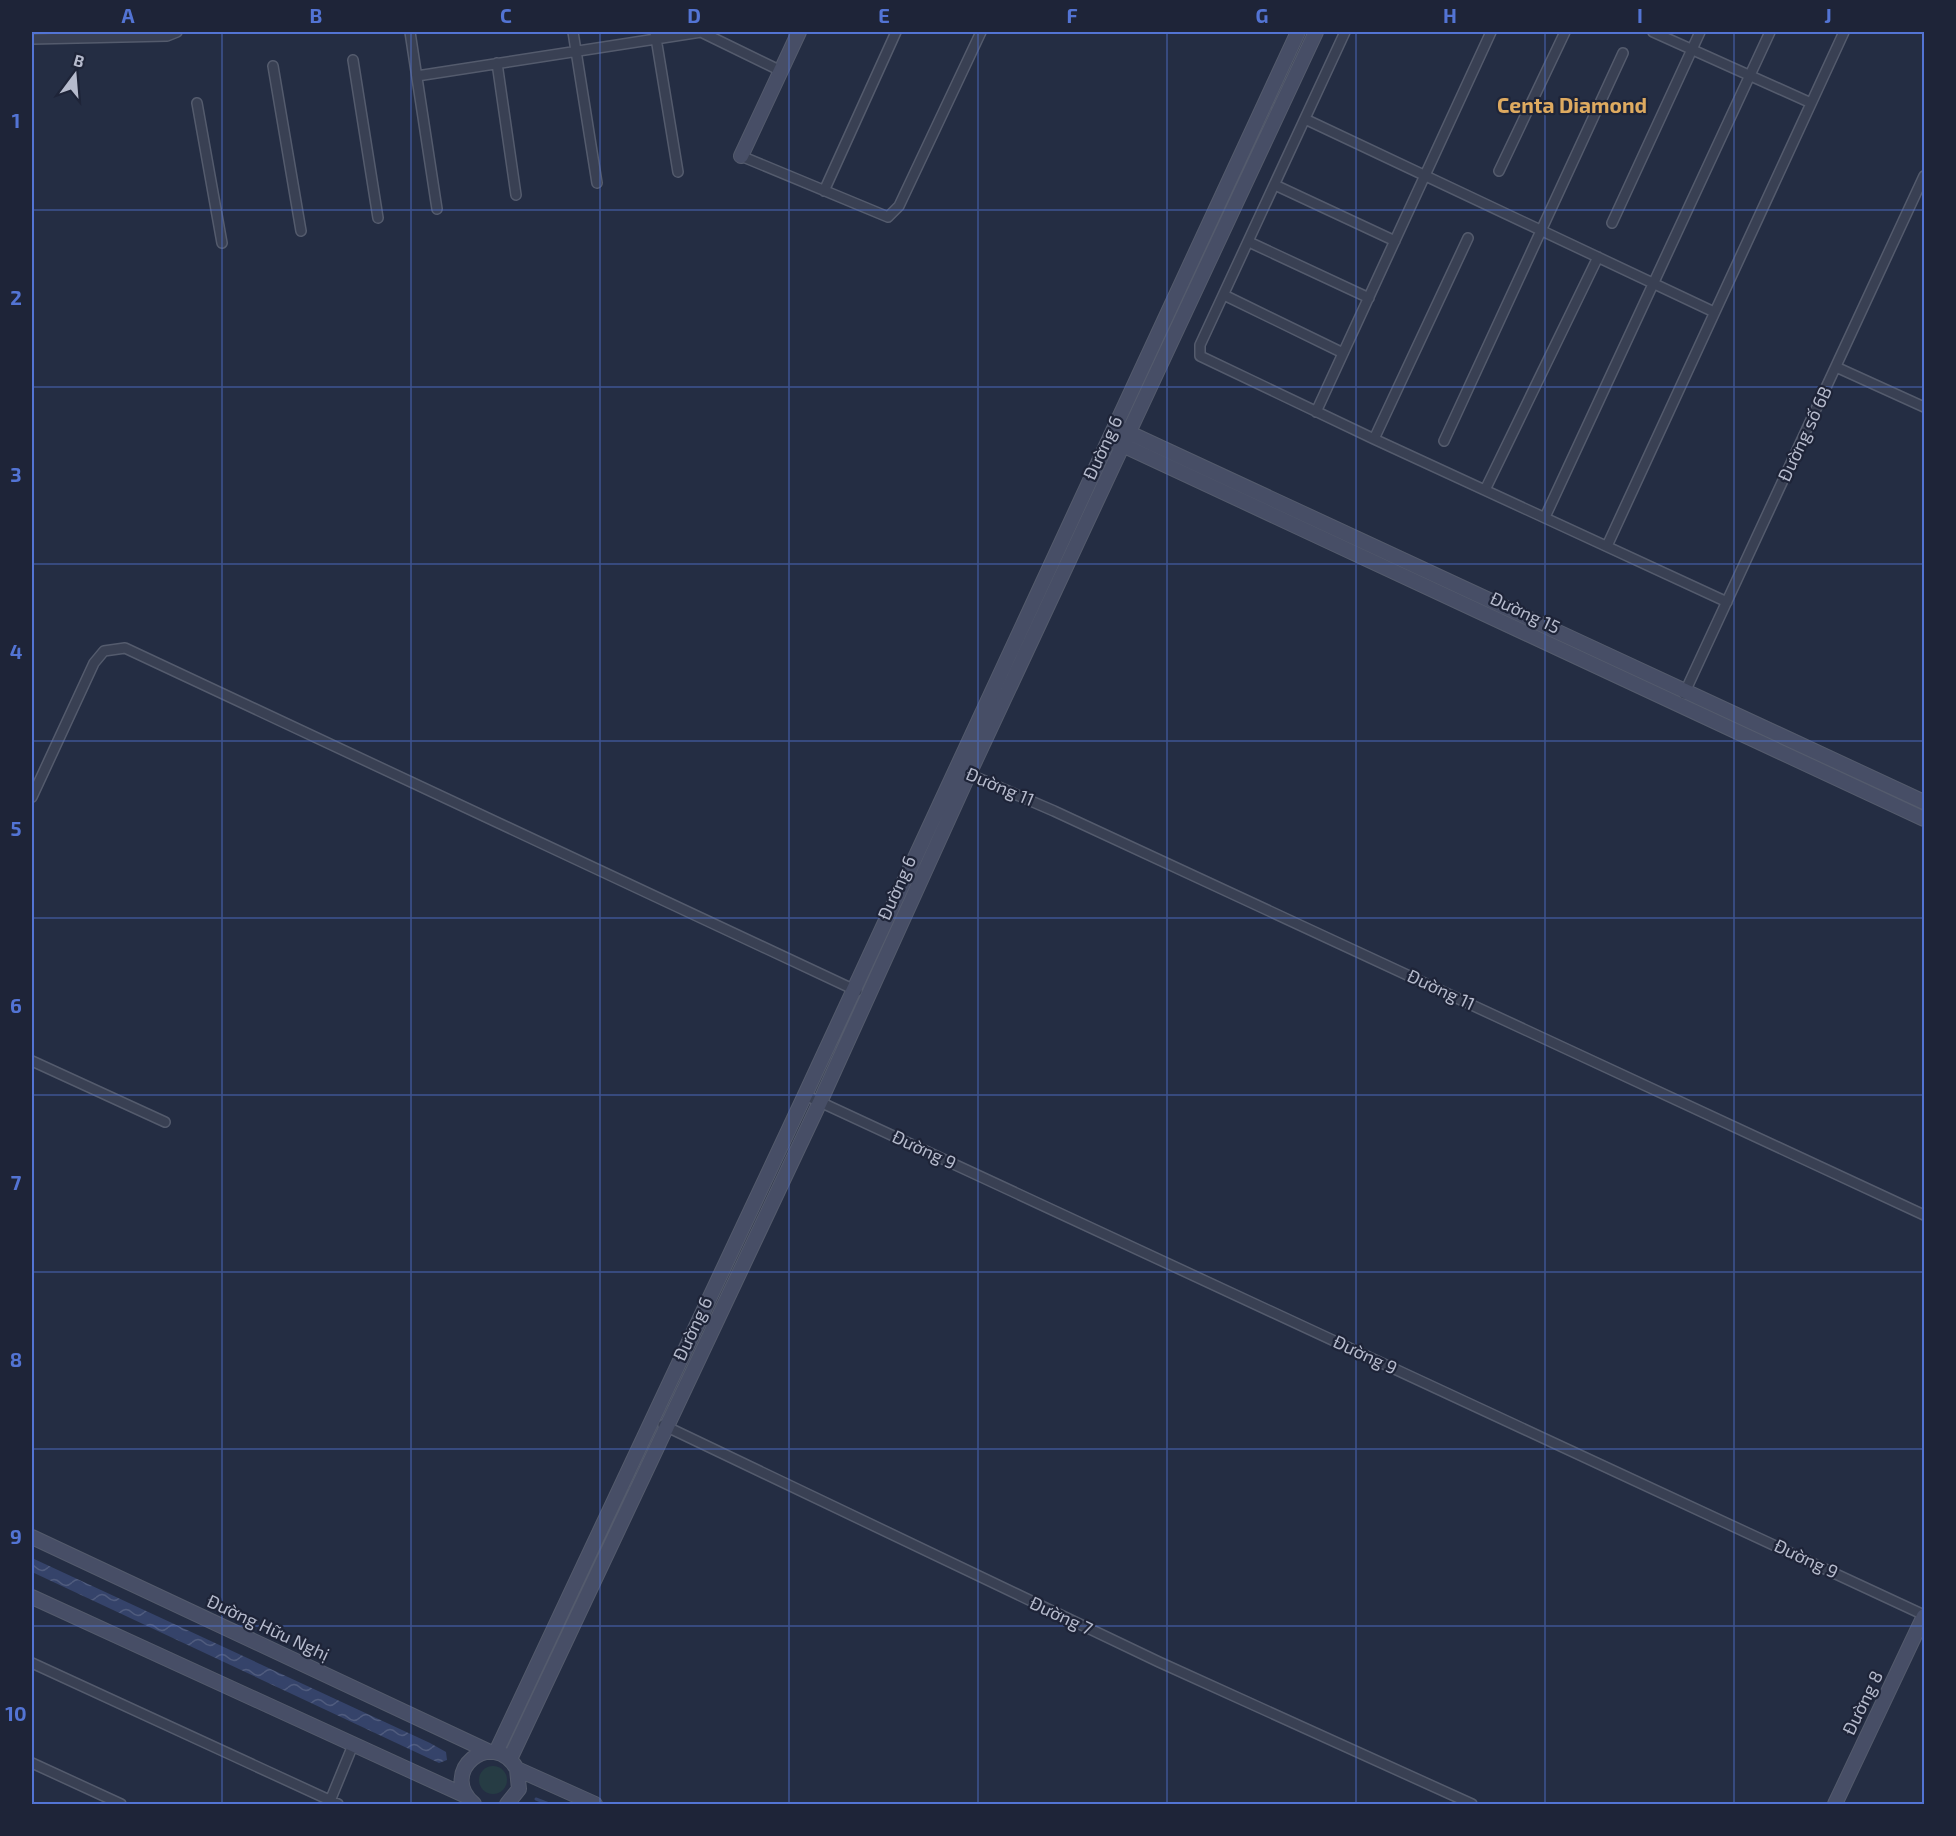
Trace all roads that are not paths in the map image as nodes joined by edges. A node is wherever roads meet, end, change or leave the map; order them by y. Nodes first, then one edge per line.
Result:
1 (177, 32) edge
2 (410, 32) edge
3 (573, 32) edge
4 (701, 32) edge
5 (799, 32) edge
6 (896, 32) edge
7 (981, 32) edge
8 (1298, 32) edge
9 (1316, 32) edge
10 (1345, 32) edge
11 (1491, 32) edge
12 (1565, 32) edge
13 (1653, 32) edge
14 (1700, 32) edge
15 (1770, 32) edge
16 (1844, 32) edge
17 (656, 35) edge
18 (32, 39) edge
19 (1692, 50) junction
20 (576, 51) junction
21 (1623, 52) dead end
22 (353, 60) dead end
23 (497, 63) junction
24 (273, 66) dead end
25 (781, 71) junction
26 (1749, 75) junction
27 (417, 76) junction
28 (197, 103) dead end
29 (1811, 103) junction
30 (1305, 119) junction
31 (741, 156) joint
32 (1499, 171) dead end
33 (678, 172) dead end
34 (1424, 176) junction
35 (1924, 176) edge
36 (597, 183) dead end
37 (1275, 185) junction
38 (824, 191) junction
39 (516, 195) dead end
40 (437, 209) dead end
41 (378, 218) dead end
42 (1612, 223) dead end
43 (1540, 230) junction
44 (301, 231) dead end
45 (1468, 238) dead end
46 (1395, 241) junction
47 (1250, 242) junction
48 (222, 243) dead end
49 (1598, 258) junction
50 (1653, 284) junction
51 (1224, 295) junction
52 (1370, 298) junction
53 (1714, 312) junction
54 (1343, 352) junction
55 (1836, 367) junction
56 (1924, 407) edge
57 (1316, 412) junction
58 (1113, 433) junction
59 (1126, 439) junction
60 (1374, 440) junction
61 (1444, 441) dead end
62 (1485, 490) junction
63 (1545, 517) junction
64 (1314, 527) junction
65 (1607, 546) junction
66 (1727, 602) junction
67 (1685, 691) junction
68 (1679, 705) junction
69 (963, 771) junction
70 (32, 797) edge
71 (1924, 802) edge
72 (1924, 819) edge
73 (854, 989) junction
74 (868, 996) junction
75 (32, 1061) edge
76 (805, 1095) junction
77 (820, 1101) junction
78 (165, 1122) dead end
79 (1924, 1215) edge
80 (653, 1420) junction
81 (667, 1426) junction
82 (32, 1537) edge
83 (32, 1597) edge
84 (1924, 1616) edge
85 (32, 1663) edge
86 (353, 1745) junction
87 (493, 1752) junction
88 (32, 1763) edge
89 (514, 1764) junction
90 (470, 1800) edge
91 (334, 1803) edge
92 (121, 1804) edge
93 (507, 1804) edge
94 (595, 1804) edge
95 (1473, 1804) edge
96 (1835, 1804) edge

1 - 18 street
2 - 27 street
3 - 20 street
4 - 17 street
4 - 25 street
5 - 25 main road
6 - 38 street
7 - 38 street
8 - 58 main road, Đường 6
9 - 59 main road, Đường 6
10 - 30 street
11 - 34 street
12 - 32 street
13 - 19 street
14 - 19 street
15 - 26 street
16 - 29 street
17 - 20 street
17 - 33 street
19 - 26 street
19 - 42 street
20 - 23 street
20 - 36 street
21 - 43 street
22 - 41 street
23 - 27 street
23 - 39 street
24 - 44 street
25 - 31 main road
26 - 29 street
26 - 50 street
27 - 40 street
28 - 48 street
29 - 53 street
30 - 34 street
30 - 37 street
31 - 38 street
34 - 43 street
34 - 46 street
35 - 55 street, Đường số 6B
37 - 46 street
37 - 47 street
43 - 49 street
43 - 61 street
45 - 60 street
46 - 52 street
47 - 51 street
47 - 52 street
49 - 50 street
49 - 62 street
50 - 53 street
50 - 63 street
51 - 54 street
51 - 57 street
52 - 54 street
53 - 65 street
54 - 57 street
55 - 56 street
55 - 66 street, Đường số 6B
57 - 60 street
58 - 59 main road, Đường 15
58 - 69 main road, Đường 6
59 - 64 main road, Đường 15
59 - 69 main road, Đường 6
60 - 62 street
62 - 63 street
63 - 65 street
64 - 67 main road, Đường 15
64 - 68 main road, Đường 15
65 - 66 street
66 - 67 street, Đường số 6B
67 - 68 street, Đường số 6B
67 - 71 main road, Đường 15
68 - 72 main road, Đường 15
69 - 73 main road, Đường 6
69 - 74 main road, Đường 6
69 - 79 street, Đường 11
70 - 73 street
73 - 74 street
73 - 76 main road, Đường 6
74 - 77 main road, Đường 6
75 - 78 street
76 - 77 street, Đường 9
76 - 80 main road, Đường 6
77 - 81 main road, Đường 6
77 - 84 street, Đường 9
80 - 81 street, Đường 7
80 - 87 main road, Đường 6
81 - 89 main road, Đường 6
81 - 95 street, Đường 7
82 - 87 main road, Đường Hữu Nghị
83 - 86 main road
84 - 96 main road, Đường 8
85 - 91 street
86 - 90 main road
86 - 91 street
87 - 89 main road, Đường Hữu Nghị
87 - 90 main road
88 - 92 street
89 - 93 main road, Đường 6
89 - 94 main road

